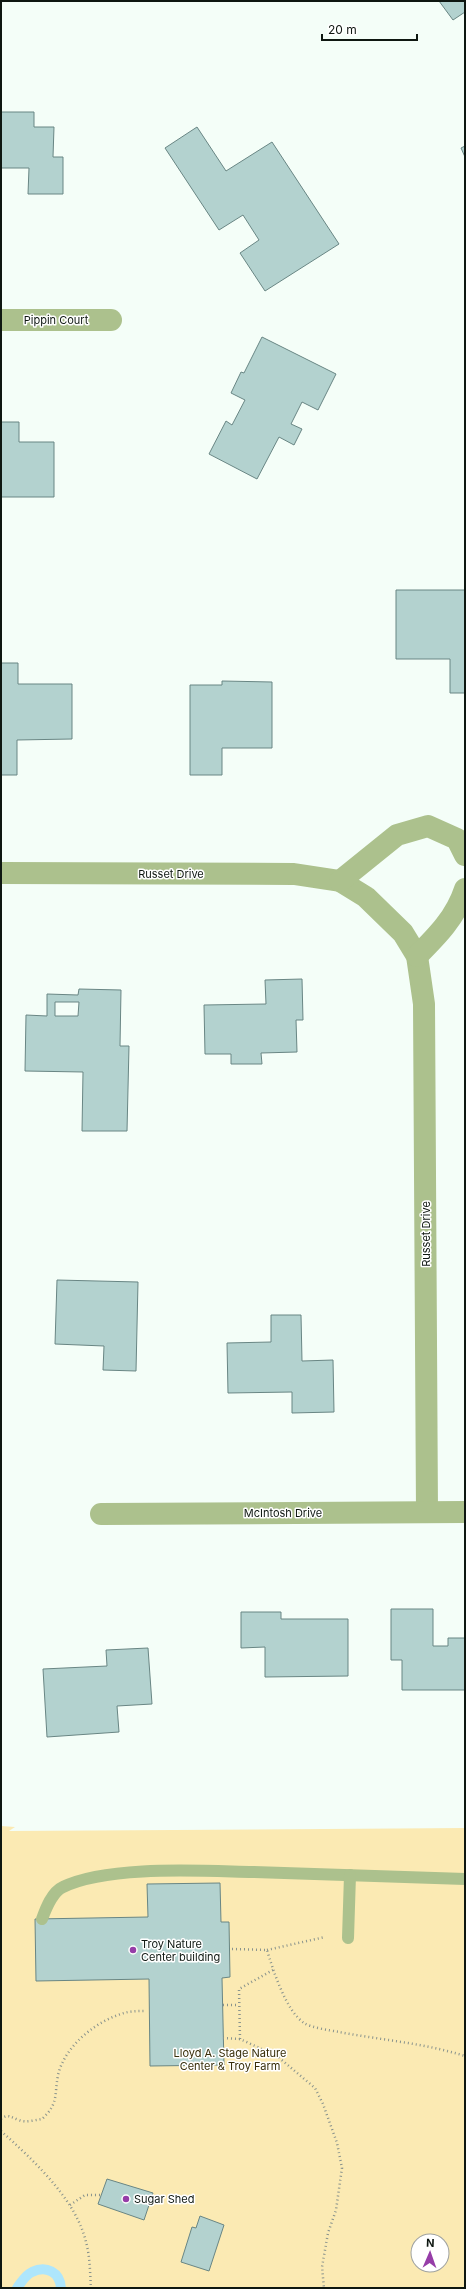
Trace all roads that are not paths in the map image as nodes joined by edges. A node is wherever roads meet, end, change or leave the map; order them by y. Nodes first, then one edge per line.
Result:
1 (1, 320) edge
2 (111, 320) dead end
3 (465, 855) edge
4 (1, 873) edge
5 (340, 881) junction
6 (465, 889) edge
7 (417, 956) junction
8 (427, 1512) junction
9 (465, 1512) edge
10 (101, 1514) dead end
11 (350, 1874) junction
12 (465, 1879) edge
13 (42, 1919) dead end
14 (348, 1938) road end

1 - 2 street, Pippin Court
3 - 5 street
4 - 5 street, Russet Drive
5 - 7 street, Russet Drive
6 - 7 street
7 - 8 street, Russet Drive
8 - 9 street, McIntosh Drive
8 - 10 street, McIntosh Drive
11 - 12 lane
11 - 13 lane
11 - 14 lane

